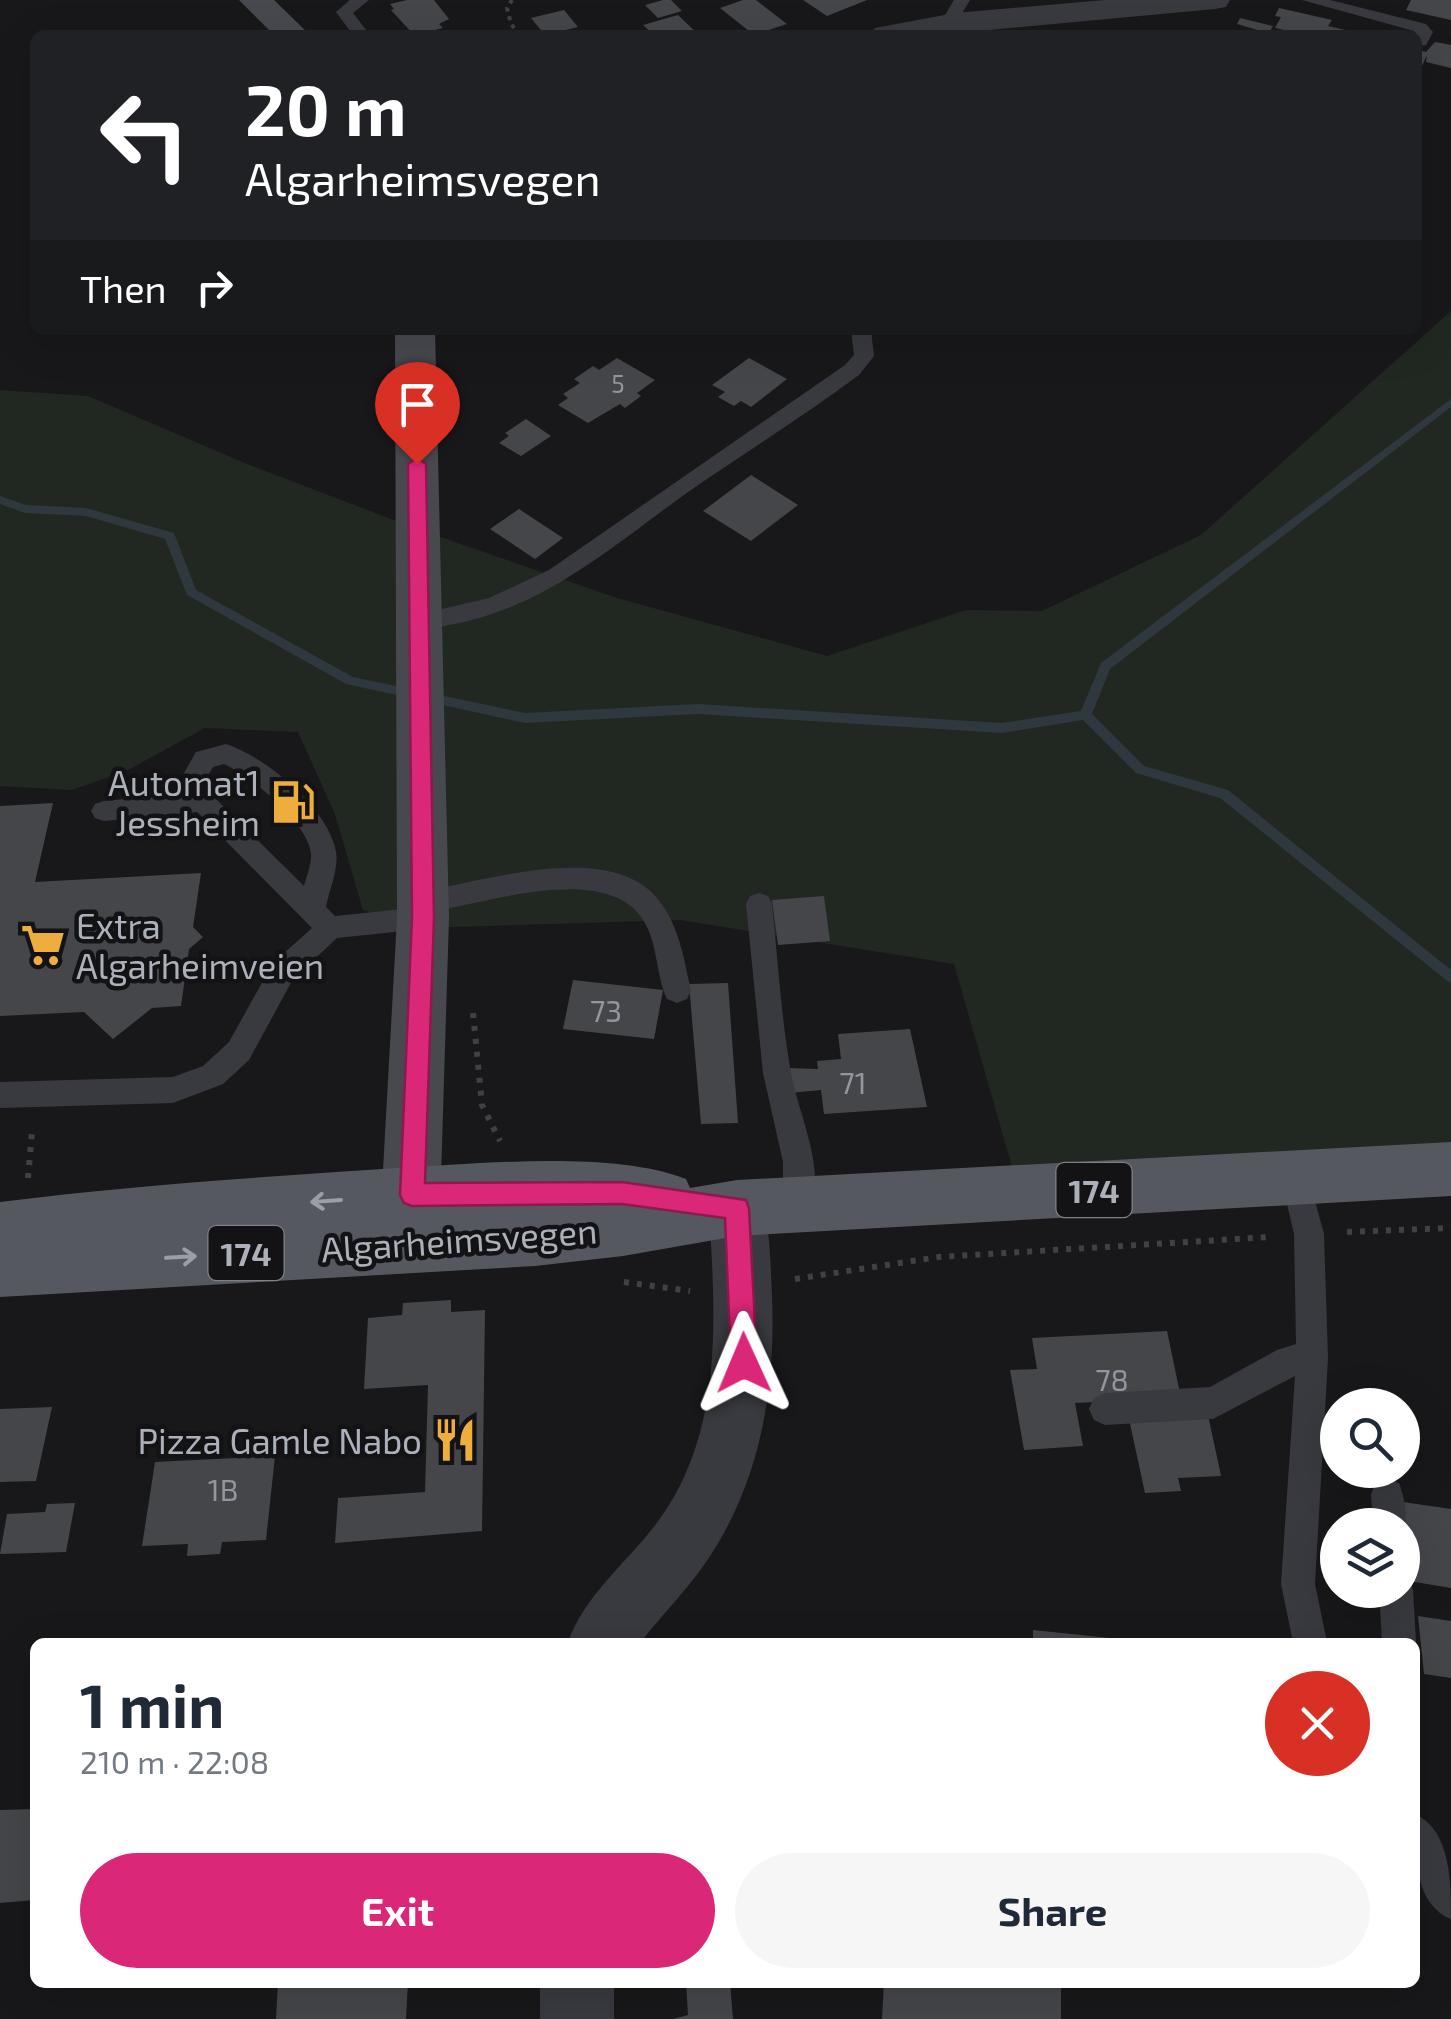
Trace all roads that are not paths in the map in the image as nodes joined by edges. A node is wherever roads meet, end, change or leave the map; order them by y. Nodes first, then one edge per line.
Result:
1 (255, 0) edge
2 (361, 0) edge
3 (1214, 0) edge
4 (1310, 0) edge
5 (1400, 0) edge
6 (959, 11) edge
7 (1392, 18) junction
8 (288, 30) edge
9 (357, 30) edge
10 (901, 30) edge
11 (1422, 34) edge
12 (415, 335) edge
13 (862, 335) edge
14 (420, 622) junction
15 (202, 801) junction
16 (104, 811) dead end
17 (759, 904) dead end
18 (423, 910) junction
19 (321, 920) junction
20 (678, 991) dead end
21 (0, 1095) edge
22 (1451, 1169) edge
23 (1296, 1178) junction
24 (798, 1206) junction
25 (14, 1207) edge
26 (737, 1208) junction
27 (411, 1219) junction
28 (0, 1268) edge
29 (1312, 1358) junction
30 (1105, 1409) dead end
31 (1397, 1608) edge
32 (604, 1638) edge
33 (1309, 1638) edge
34 (1399, 1638) edge
35 (1420, 1841) edge
36 (1451, 1900) edge
37 (576, 1988) edge
38 (578, 2019) edge

1 - 8 main road
2 - 9 lane
3 - 6 street
4 - 7 lane
5 - 7 lane
6 - 10 street
7 - 11 lane
12 - 14 main road
13 - 14 lane
14 - 18 main road
15 - 16 lane
15 - 19 lane
15 - 19 lane
17 - 24 lane
18 - 19 lane
18 - 20 lane
18 - 27 main road
19 - 21 lane
22 - 23 main road, Algarheimsvegen / 174
23 - 24 main road, Algarheimsvegen / 174
23 - 29 lane
24 - 26 main road, Algarheimsvegen / 174
27 -> 25 main road, Algarheimsvegen / 174
26 - 27 main road, Algarheimsvegen / 174
26 - 32 street
28 -> 27 main road, Algarheimsvegen / 174
29 - 30 lane
29 - 33 lane
31 - 34 lane
35 - 36 lane
37 - 38 street

